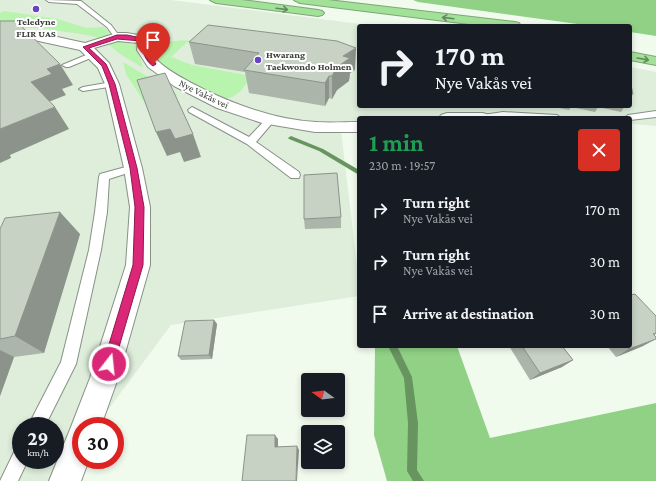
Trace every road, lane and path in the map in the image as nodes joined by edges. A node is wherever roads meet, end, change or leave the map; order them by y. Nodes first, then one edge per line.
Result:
1 (49, 0) edge
2 (216, 0) edge
3 (300, 0) edge
4 (379, 21) dead end
5 (498, 24) edge
6 (0, 35) edge
7 (117, 37) junction
8 (90, 51) junction
9 (632, 56) edge
10 (656, 61) edge
11 (66, 65) dead end
12 (112, 84) junction
13 (83, 88) dead end
14 (192, 110) dead end
15 (656, 114) edge
16 (496, 116) edge
17 (521, 116) edge
18 (632, 117) edge
19 (271, 119) junction
20 (357, 127) edge
21 (250, 142) junction
22 (133, 168) junction
23 (296, 175) dead end
24 (41, 417) edge
25 (89, 417) edge
26 (72, 463) edge
27 (15, 469) edge
28 (9, 481) edge
29 (65, 481) edge

1 - 7 lane
2 -> 4 highway
5 -> 3 highway
6 - 8 street
7 - 8 street, Nye Vakås vei
7 - 19 street, Nye Vakås vei
8 - 11 lane
8 - 12 street
9 -> 10 highway
12 - 13 lane
12 - 22 street
14 - 21 lane
15 - 18 lane
16 - 17 lane
19 - 20 street, Nye Vakås vei
19 - 21 lane
21 - 23 lane
22 - 24 lane
22 - 25 street
26 - 29 street
27 - 28 lane

